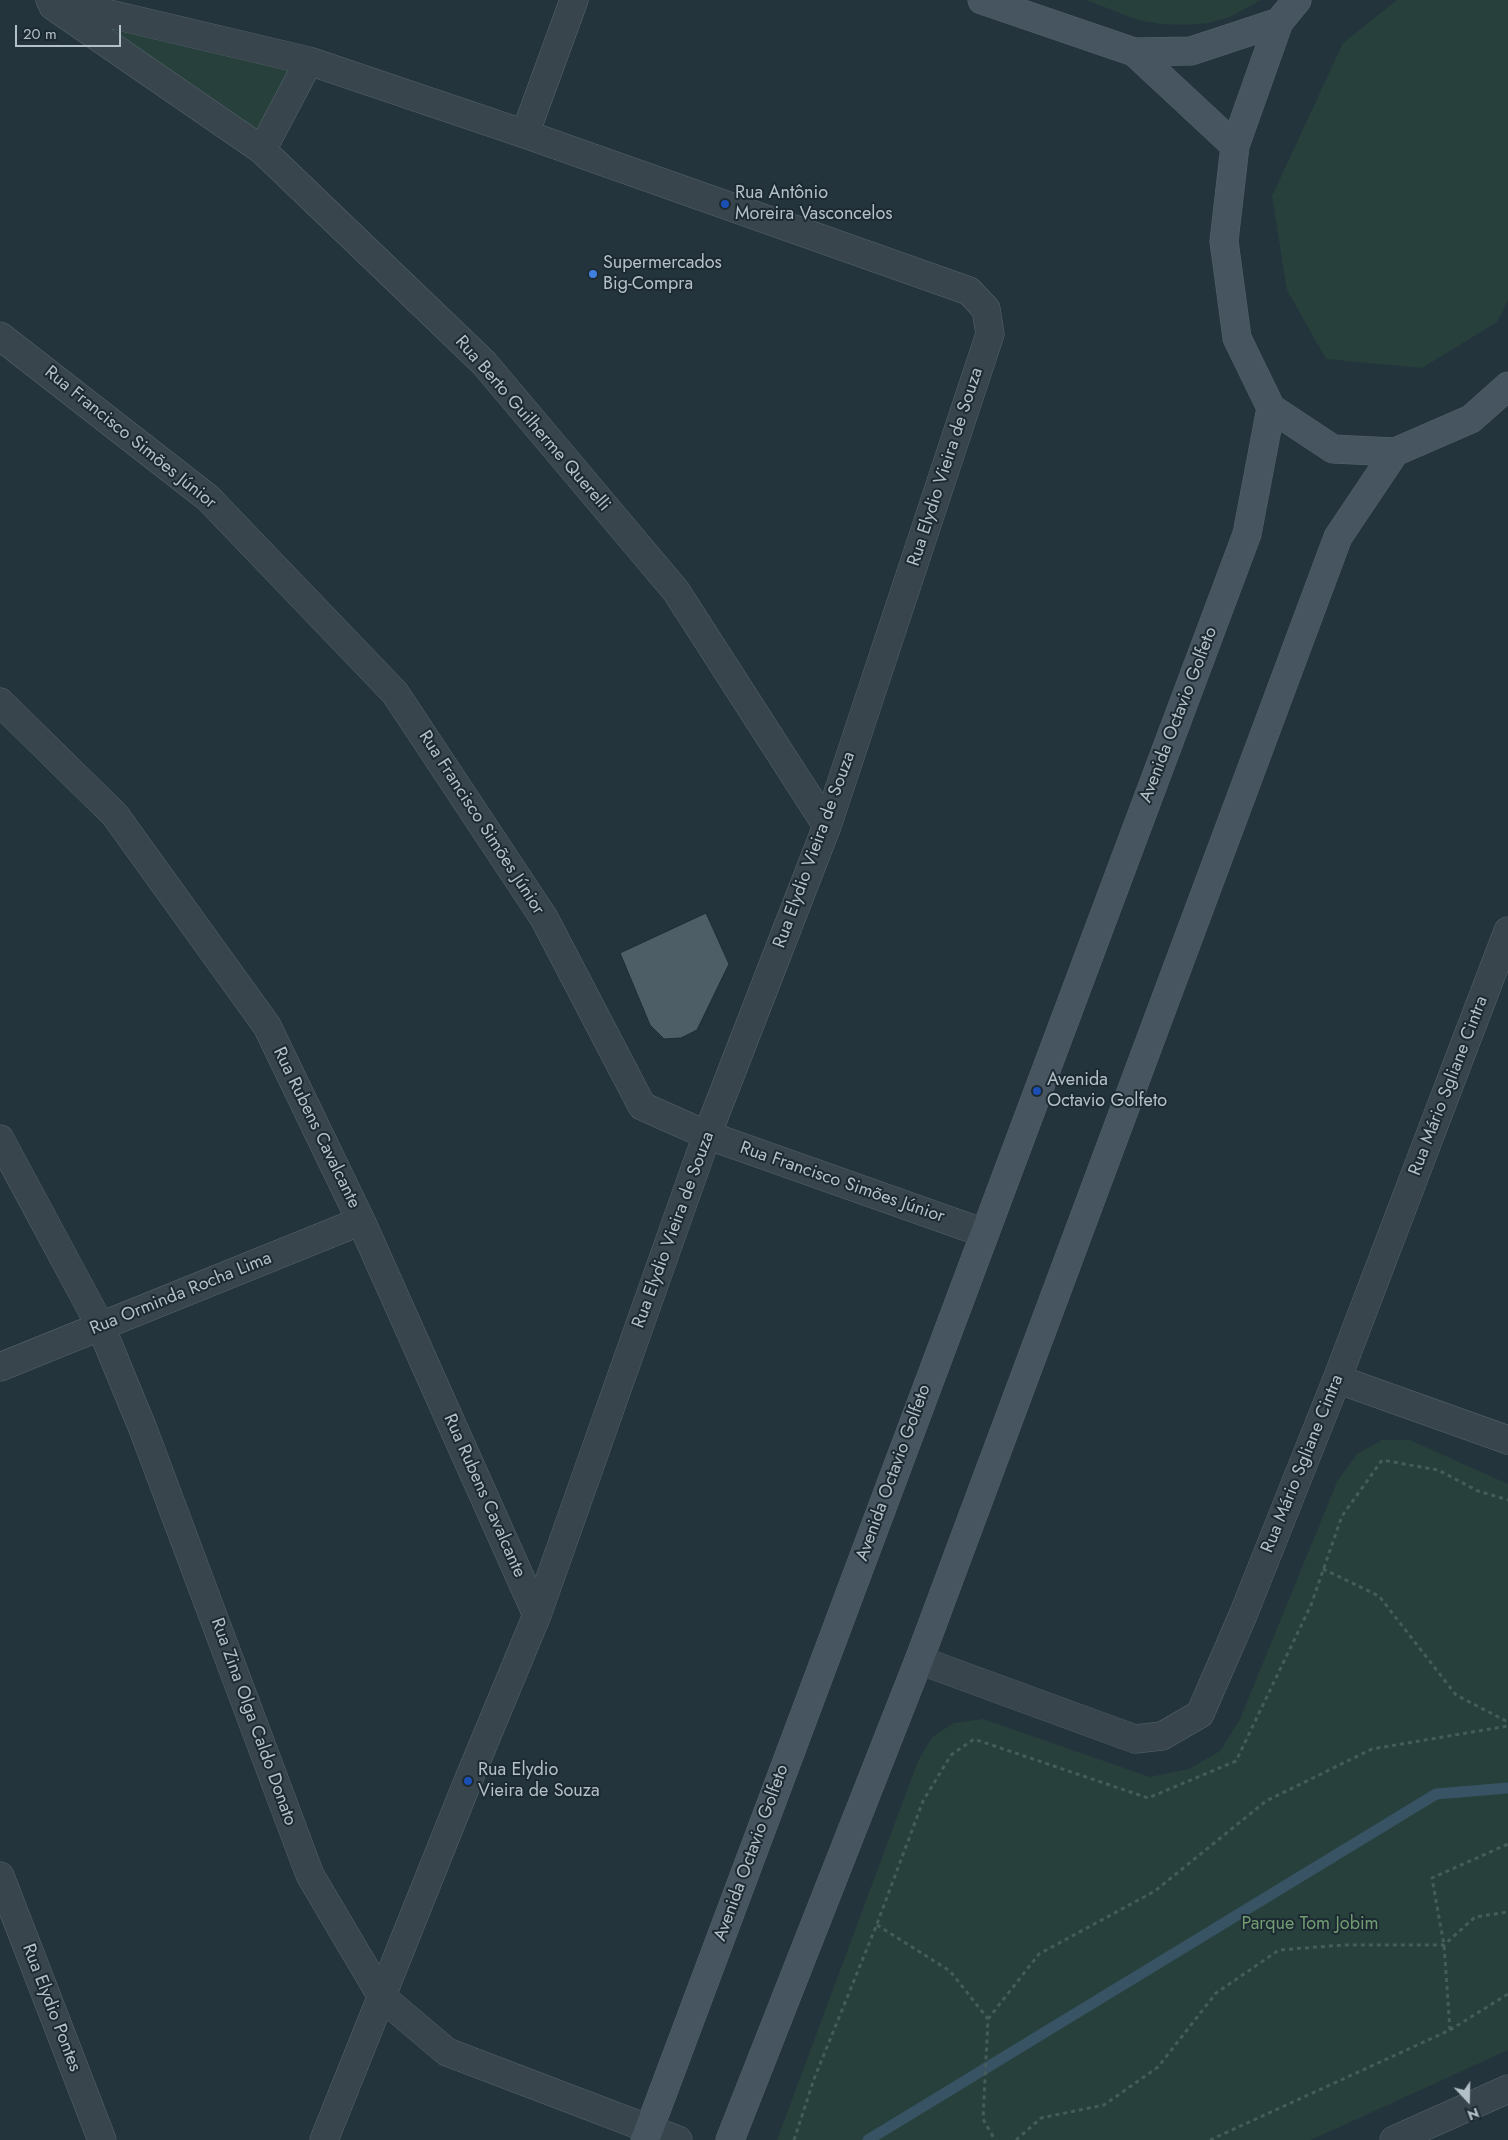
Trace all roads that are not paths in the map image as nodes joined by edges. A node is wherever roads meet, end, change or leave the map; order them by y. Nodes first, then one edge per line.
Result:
1 (44, 0) edge
2 (50, 0) edge
3 (574, 0) edge
4 (982, 0) edge
5 (1296, 0) edge
6 (1279, 22) junction
7 (1134, 52) junction
8 (309, 61) junction
9 (525, 134) junction
10 (1235, 146) junction
11 (262, 150) junction
12 (0, 336) edge
13 (1508, 386) edge
14 (1271, 408) junction
15 (1395, 452) junction
16 (0, 702) edge
17 (827, 826) junction
18 (1508, 931) edge
19 (707, 1135) junction
20 (0, 1138) edge
21 (362, 1221) junction
22 (984, 1233) junction
23 (101, 1327) junction
24 (0, 1367) edge
25 (1337, 1379) junction
26 (1508, 1440) edge
27 (537, 1615) junction
28 (919, 1660) junction
29 (0, 1876) edge
30 (382, 1997) junction
31 (1508, 2089) edge
32 (647, 2134) edge
33 (1427, 2134) edge
34 (102, 2140) edge
35 (324, 2140) edge
36 (678, 2140) edge
37 (730, 2140) edge
38 (1394, 2140) edge

1 - 11 street, Rua Berto Guilherme Querelli
2 - 8 street
3 - 9 street
4 - 7 street
5 - 6 street
6 - 7 street
6 - 10 street
7 - 10 street
8 - 9 street
8 - 11 street
9 - 17 street, Rua Elydio Vieira de Souza
10 - 14 street
11 - 17 street, Rua Berto Guilherme Querelli
12 - 19 street, Rua Francisco Simões Júnior
13 - 15 street
14 - 15 street
14 - 22 street, Avenida Octavio Golfeto
15 - 28 street
16 - 21 street, Rua Rubens Cavalcante
17 - 19 street, Rua Elydio Vieira de Souza
18 - 25 street, Rua Mário Sgliane Cintra
19 - 22 street, Rua Francisco Simões Júnior
19 - 27 street, Rua Elydio Vieira de Souza
20 - 23 street, Rua Zina Olga Caldo Donato
21 - 23 street, Rua Orminda Rocha Lima
21 - 27 street, Rua Rubens Cavalcante
22 - 32 street, Avenida Octavio Golfeto
23 - 24 street, Rua Orminda Rocha Lima
23 - 30 street, Rua Zina Olga Caldo Donato
25 - 26 street
25 - 28 street, Rua Mário Sgliane Cintra
27 - 30 street, Rua Elydio Vieira de Souza
28 - 37 street
29 - 34 street, Rua Elydio Pontes
30 - 32 street, Rua Zina Olga Caldo Donato
30 - 35 street, Rua Elydio Vieira de Souza
31 - 33 street
32 - 36 street, Rua Zina Olga Caldo Donato
33 - 38 street

